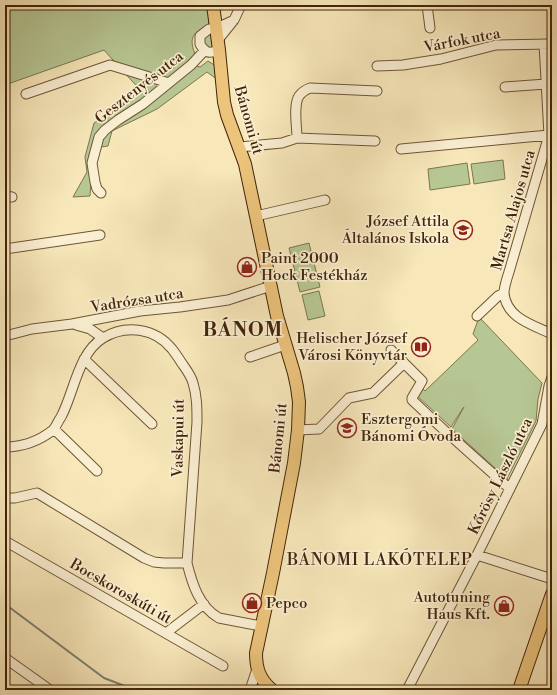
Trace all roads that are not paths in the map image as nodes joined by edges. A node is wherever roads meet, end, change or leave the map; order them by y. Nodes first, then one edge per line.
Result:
1 (213, 5) edge
2 (241, 5) edge
3 (427, 5) edge
4 (234, 20) junction
5 (215, 27) junction
6 (430, 28) dead end
7 (548, 44) edge
8 (218, 46) junction
9 (205, 50) junction
10 (377, 66) dead end
11 (169, 83) junction
12 (546, 84) junction
13 (505, 87) dead end
14 (377, 91) dead end
15 (26, 94) dead end
16 (549, 135) junction
17 (297, 138) junction
18 (375, 141) dead end
19 (239, 147) junction
20 (401, 149) dead end
21 (101, 194) dead end
22 (325, 200) dead end
23 (256, 216) junction
24 (100, 235) dead end
25 (5, 249) edge
26 (271, 286) junction
27 (504, 293) junction
28 (477, 316) dead end
29 (72, 324) junction
30 (552, 334) edge
31 (5, 336) edge
32 (103, 338) junction
33 (285, 346) junction
34 (391, 350) dead end
35 (250, 357) dead end
36 (84, 359) junction
37 (404, 363) junction
38 (552, 377) edge
39 (152, 424) dead end
40 (54, 429) junction
41 (298, 430) junction
42 (5, 447) edge
43 (97, 471) dead end
44 (510, 489) junction
45 (5, 498) edge
46 (5, 541) edge
47 (478, 555) junction
48 (186, 563) junction
49 (552, 579) edge
50 (552, 594) edge
51 (204, 604) junction
52 (261, 626) junction
53 (166, 633) junction
54 (5, 658) edge
55 (223, 666) dead end
56 (257, 669) junction
57 (264, 688) edge
58 (50, 690) edge
59 (250, 690) edge
60 (407, 690) edge
61 (519, 690) edge

1 - 5 main road, Bánomi út
2 - 4 street
3 - 6 street
4 - 5 street
4 - 8 street
5 - 8 main road, Bánomi út
5 - 9 street
7 - 10 street, Várfok utca
7 - 12 street, Martsa Alajos utca
8 - 9 street
8 - 19 main road, Bánomi út
9 - 11 street, Gesztenyés utca
11 - 15 street
11 - 21 street, Gesztenyés utca
12 - 13 street
12 - 16 street, Martsa Alajos utca
14 - 17 street
16 - 20 street
16 - 27 street, Martsa Alajos utca
17 - 18 street
17 - 19 street
19 - 23 main road, Bánomi út
22 - 23 street
23 - 26 main road, Bánomi út
24 - 25 street
26 - 29 street, Vadrózsa utca
26 - 33 main road, Bánomi út
27 - 28 street
27 - 30 street, Martsa Alajos utca
29 - 31 street, Vadrózsa utca
29 - 32 street
32 - 36 street, Vaskapui út
32 - 48 street, Vaskapui út
33 - 35 street
33 - 41 main road, Bánomi út
34 - 37 street
36 - 39 street
36 - 40 street, Vaskapui út
37 - 41 street
37 - 44 street
38 - 44 street, Kőrösy László utca
40 - 42 street, Vaskapui út
40 - 43 street
41 - 52 main road, Bánomi út
44 - 47 street, Kőrösy László utca
45 - 48 street
46 - 53 street, Bocskoroskúti út
47 - 49 street
47 - 60 street, Kőrösy László utca
48 - 51 street, Vaskapui út
50 - 61 main road
51 - 52 street, Vaskapui út
51 - 53 street
52 - 56 main road, Bánomi út
53 - 55 street, Bocskoroskúti út
54 - 58 street
56 - 57 main road
56 - 59 street, Bánomi út

